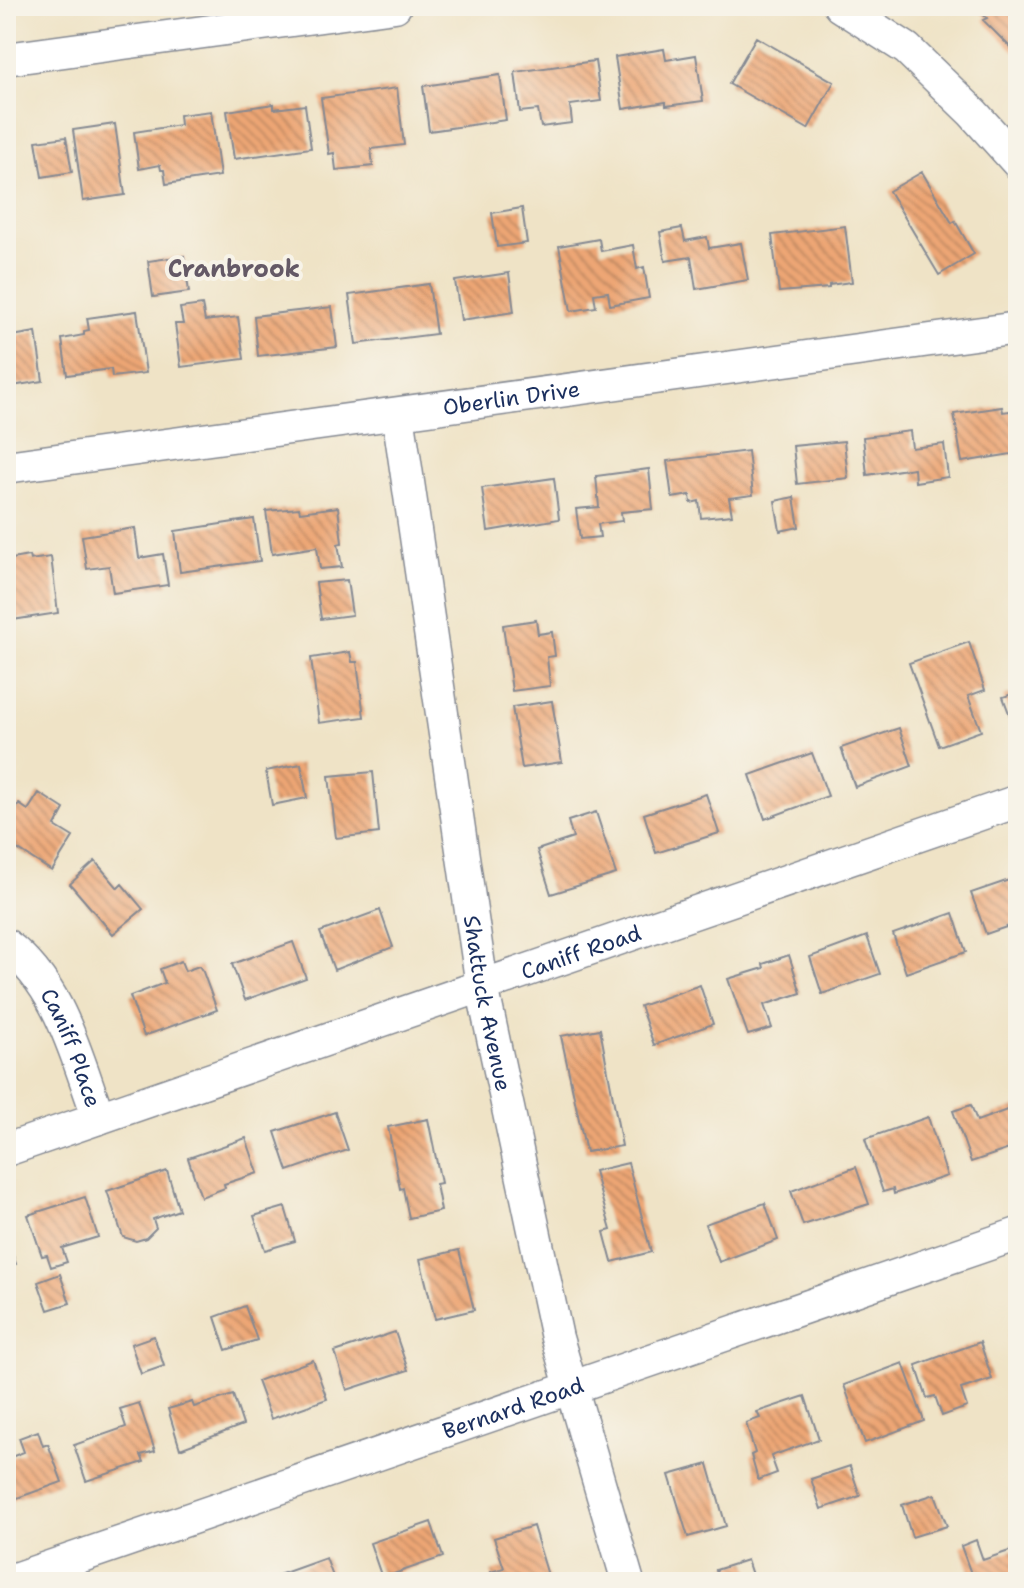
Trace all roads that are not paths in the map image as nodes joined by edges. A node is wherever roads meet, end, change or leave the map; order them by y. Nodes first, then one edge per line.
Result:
1 (395, 6) edge
2 (840, 6) edge
3 (6, 59) edge
4 (1018, 163) edge
5 (1018, 328) edge
6 (398, 414) junction
7 (6, 467) edge
8 (1018, 801) edge
9 (6, 945) edge
10 (482, 986) junction
11 (99, 1118) junction
12 (6, 1150) edge
13 (1018, 1234) edge
14 (570, 1388) junction
15 (6, 1582) edge
16 (628, 1582) edge

1 - 3 street
2 - 4 street
5 - 6 street, Oberlin Drive
6 - 7 street, Oberlin Drive
6 - 10 street, Shattuck Avenue
8 - 10 street, Caniff Road
9 - 11 street, Caniff Place
10 - 11 street, Caniff Road
10 - 14 street, Shattuck Avenue
11 - 12 street, Caniff Road
13 - 14 street, Bernard Road
14 - 15 street, Bernard Road
14 - 16 street, Shattuck Avenue

